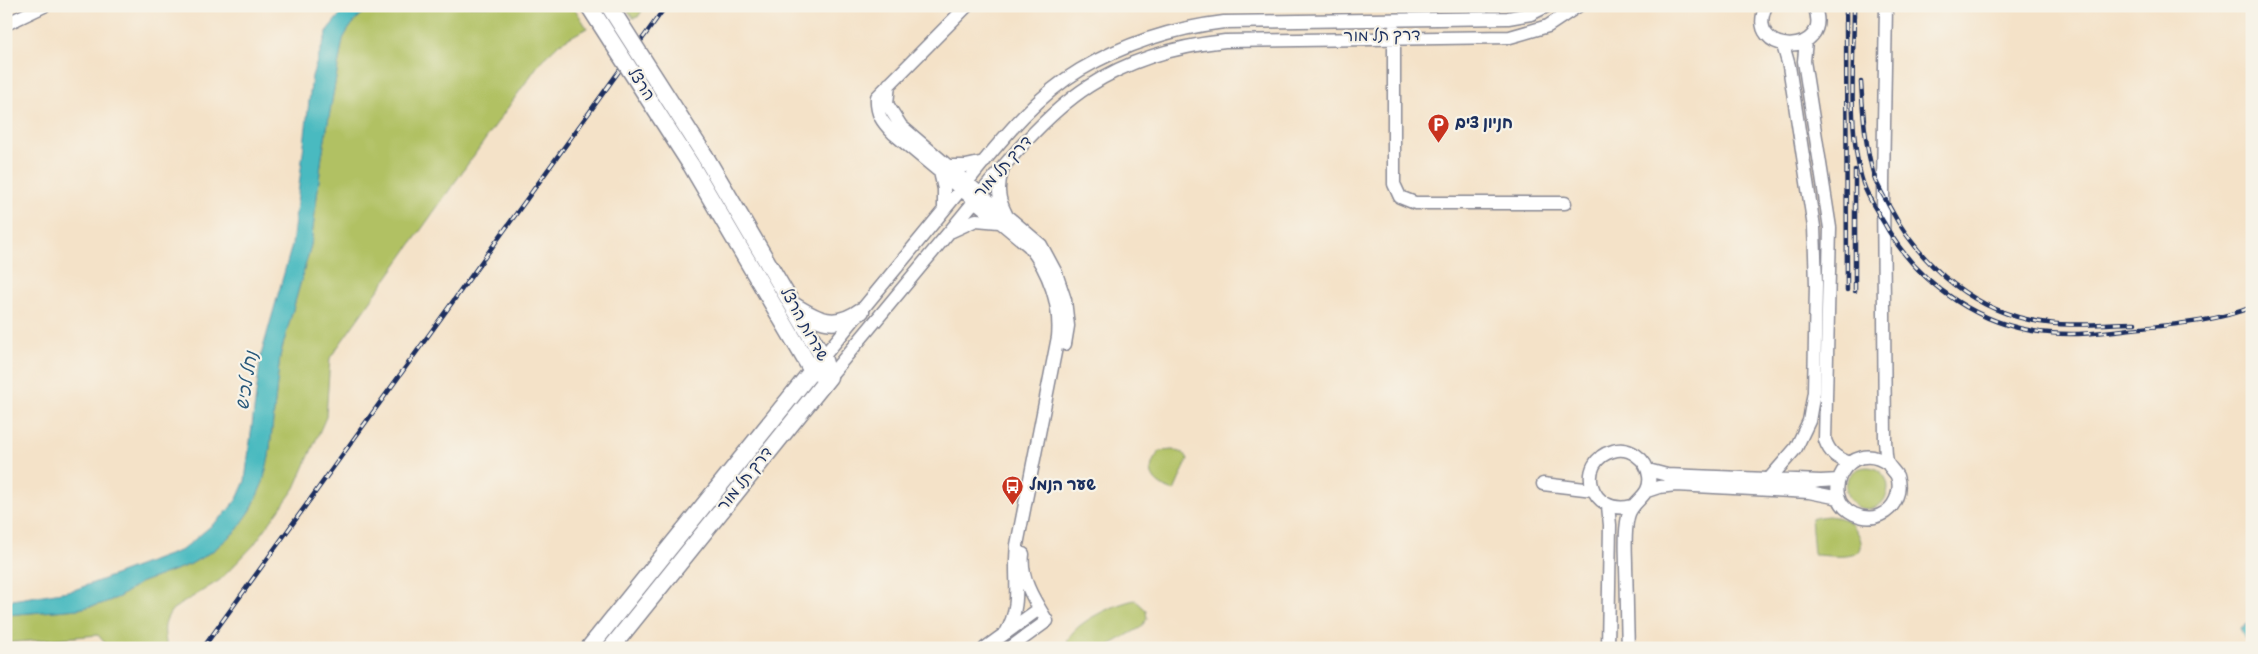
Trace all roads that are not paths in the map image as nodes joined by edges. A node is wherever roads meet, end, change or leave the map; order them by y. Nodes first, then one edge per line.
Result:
1 (44, 6) edge
2 (589, 6) edge
3 (609, 6) edge
4 (967, 6) edge
5 (1547, 6) edge
6 (1766, 6) edge
7 (1814, 6) edge
8 (1880, 6) edge
9 (1886, 6) edge
10 (1577, 8) edge
11 (1394, 20) junction
12 (6, 24) edge
13 (1394, 37) junction
14 (1806, 41) junction
15 (1783, 45) junction
16 (698, 160) junction
17 (984, 162) junction
18 (1004, 168) junction
19 (944, 169) junction
20 (964, 186) junction
21 (978, 197) junction
22 (1565, 203) dead end
23 (944, 210) junction
24 (1004, 219) junction
25 (948, 234) junction
26 (792, 304) junction
27 (861, 311) junction
28 (823, 357) junction
29 (812, 371) junction
30 (829, 377) junction
31 (1867, 457) junction
32 (1850, 463) junction
33 (1888, 464) junction
34 (1648, 470) junction
35 (1770, 478) junction
36 (1839, 480) junction
37 (1543, 484) dead end
38 (1593, 490) junction
39 (1647, 491) junction
40 (1839, 498) junction
41 (1608, 506) junction
42 (1632, 506) junction
43 (1016, 585) junction
44 (1035, 612) junction
45 (1006, 633) junction
46 (589, 648) edge
47 (611, 648) edge
48 (985, 648) edge
49 (1010, 648) edge
50 (1608, 648) edge
51 (1628, 648) edge

1 - 12 street
2 - 16 main road, הרצל, bridge
3 - 16 main road, הרצל, bridge
4 - 19 street
5 - 11 street, דרך תל מור
6 - 15 street
7 - 14 street
8 - 31 street
9 - 33 street
10 - 13 street, דרך תל מור
11 - 13 street
11 - 17 street, דרך תל מור
13 - 18 street, דרך תל מור
13 - 22 street
14 - 15 street
14 - 32 street
15 - 35 street
16 - 26 main road, שדרות הרצל
16 - 29 main road, שדרות הרצל
17 - 19 street
17 - 20 street, דרך תל מור
18 - 21 street, דרך תל מור
18 - 24 street
19 - 20 street
19 - 23 street
20 - 21 street
20 - 23 street, דרך תל מור
21 - 24 street
21 - 25 street, דרך תל מור
23 - 27 street, דרך תל מור
24 - 25 street
24 - 43 street
24 - 44 street
25 - 30 street, דרך תל מור
26 - 27 main road
26 - 28 main road, שדרות הרצל
27 - 28 street, דרך תל מור
28 - 29 main road, דרך תל מור
28 - 30 main road, שדרות הרצל
29 - 30 main road, שדרות הרצל
29 - 46 main road, דרך תל מור
30 - 47 main road, דרך תל מור
31 - 32 street
31 - 33 street
32 - 36 street
33 - 40 street
34 - 35 street
34 - 38 street
34 - 39 street
35 - 36 street
36 - 40 street
37 - 38 street
38 - 41 street
39 - 40 street
39 - 42 street
41 - 42 street
41 - 50 street
42 - 51 street
43 - 44 street
43 - 45 street
44 - 45 street
44 - 49 street
45 - 48 street

